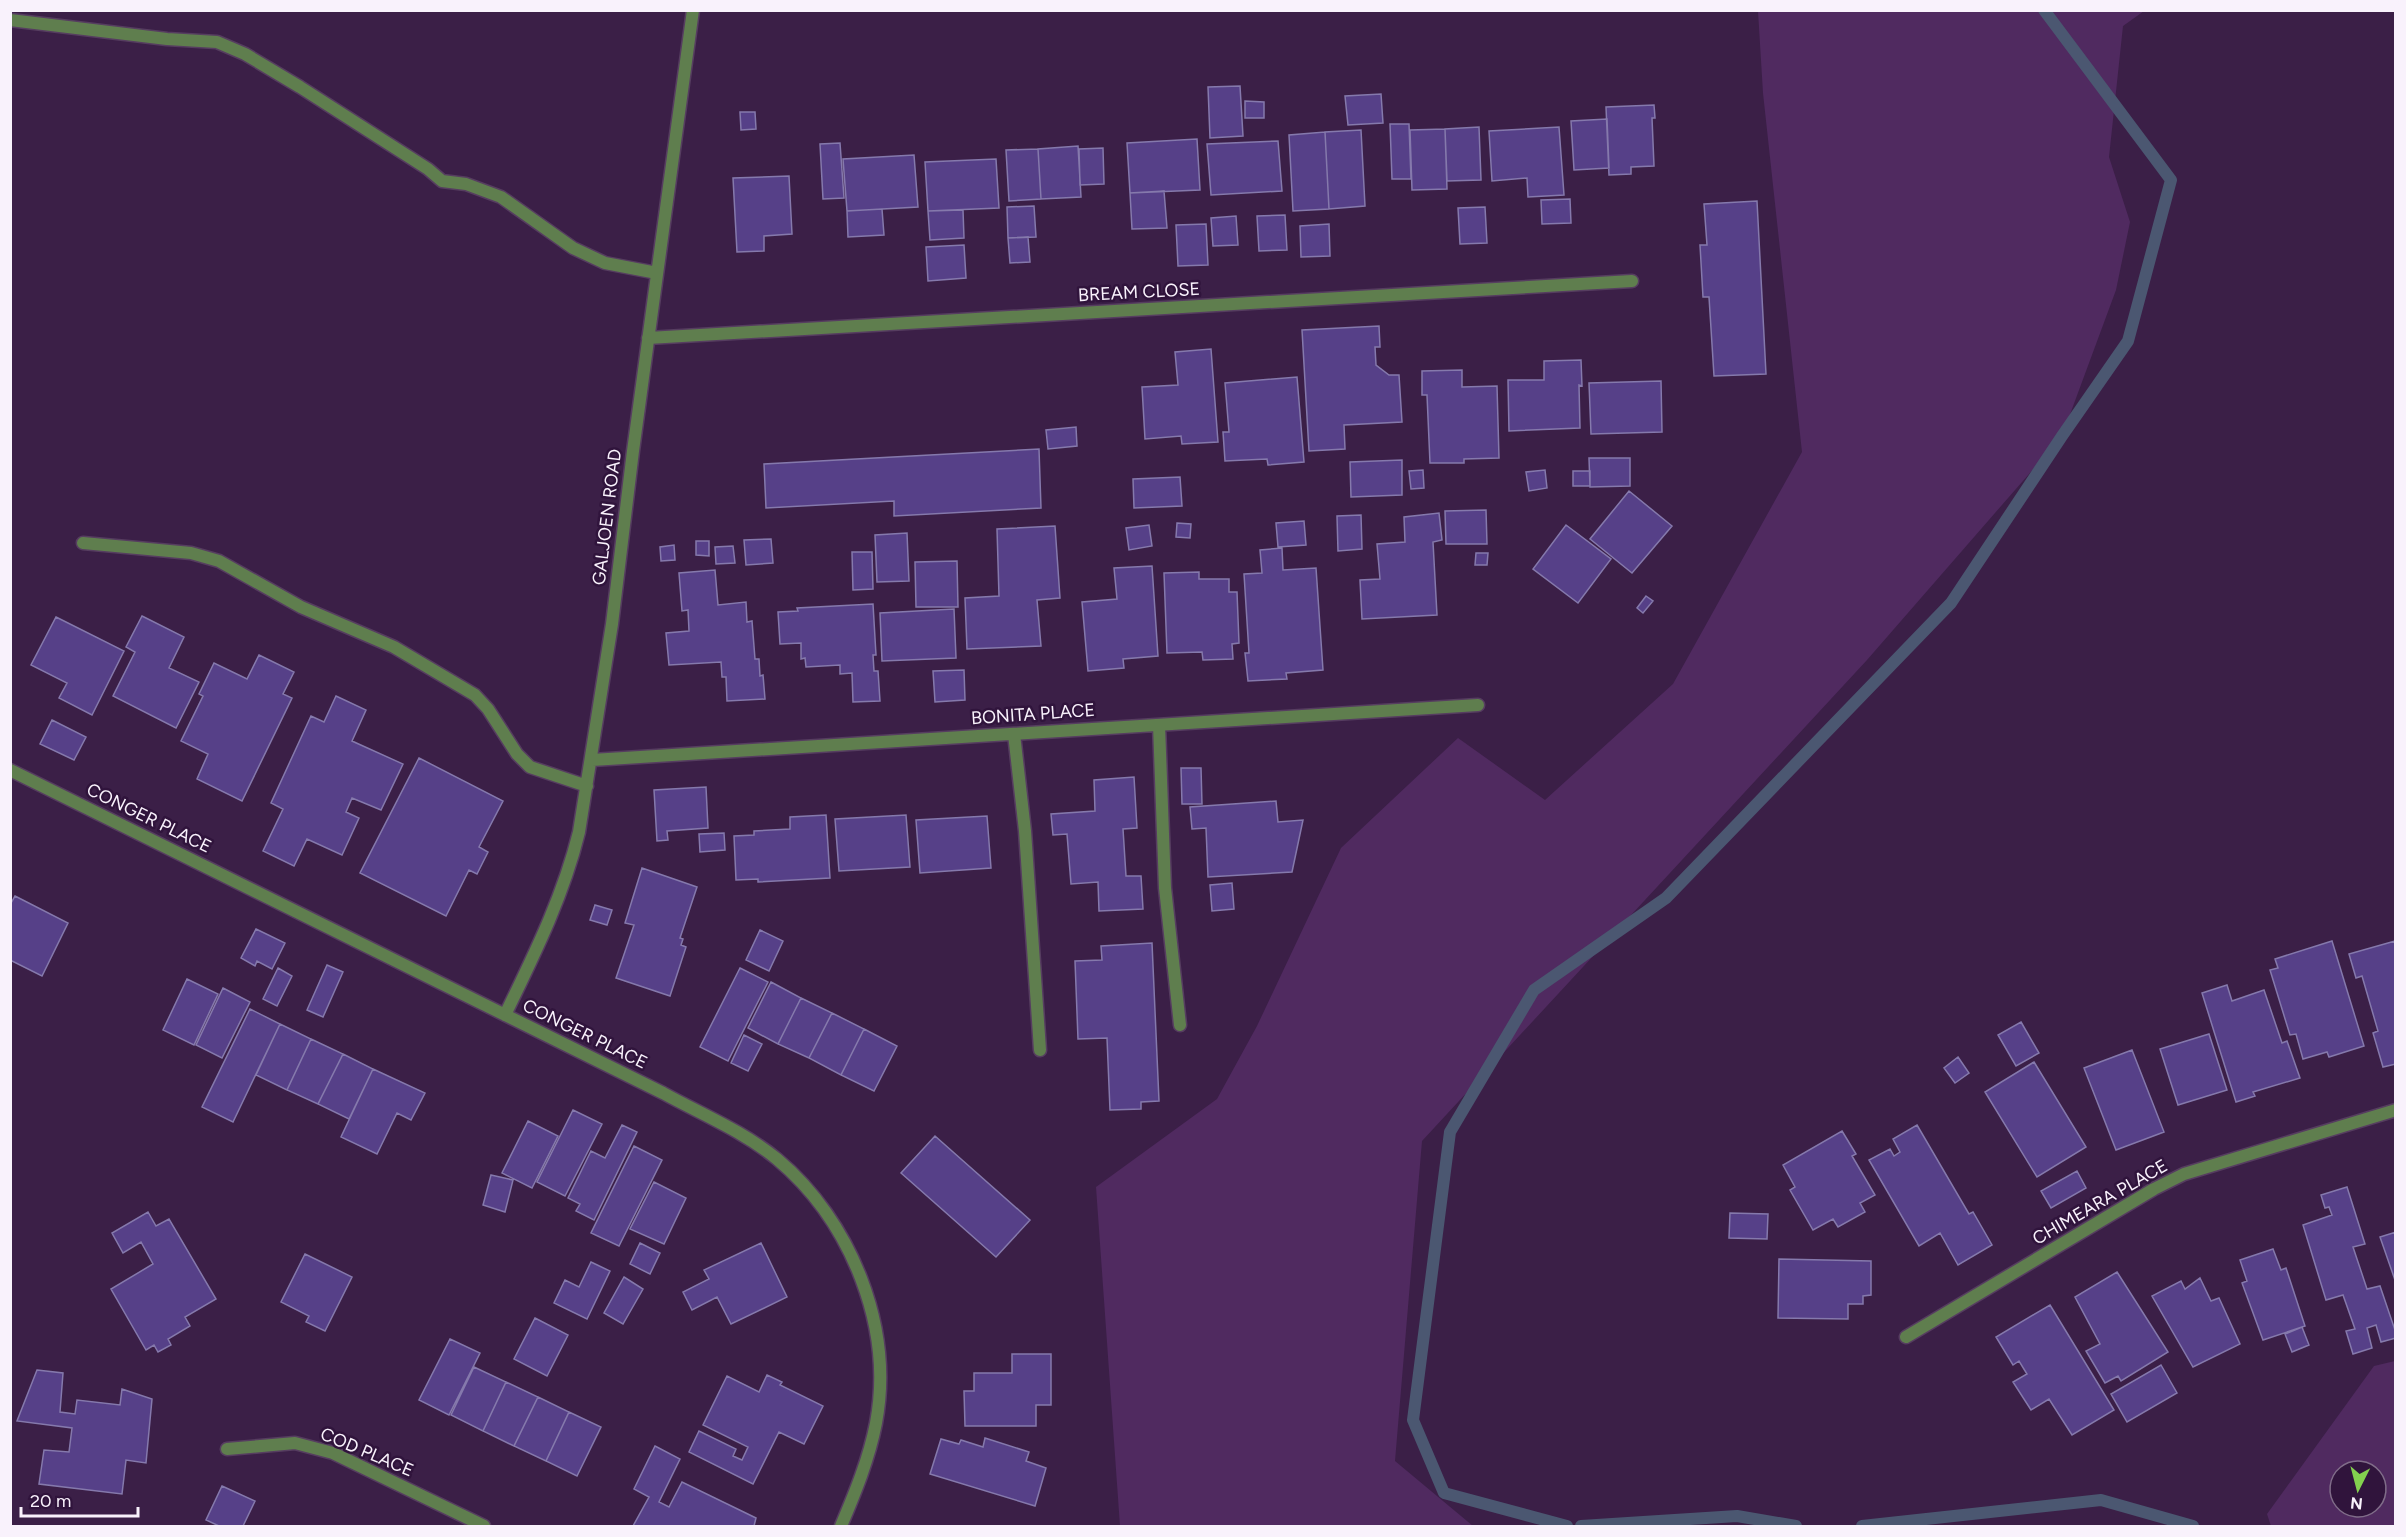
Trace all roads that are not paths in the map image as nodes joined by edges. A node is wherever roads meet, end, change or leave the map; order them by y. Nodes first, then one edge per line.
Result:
1 (693, 10) edge
2 (10, 20) edge
3 (657, 273) junction
4 (1632, 281) dead end
5 (648, 338) junction
6 (83, 543) dead end
7 (1478, 705) dead end
8 (1159, 725) junction
9 (1014, 734) junction
10 (592, 760) junction
11 (10, 770) edge
12 (587, 786) junction
13 (505, 1015) junction
14 (1180, 1025) dead end
15 (1040, 1050) dead end
16 (2396, 1110) edge
17 (1906, 1337) dead end
18 (227, 1449) dead end
19 (484, 1527) edge
20 (841, 1527) edge

1 - 3 street, GALJOEN ROAD
2 - 3 street
3 - 5 street, GALJOEN ROAD
4 - 5 street, BREAM CLOSE
5 - 10 street, GALJOEN ROAD
6 - 12 street
7 - 8 street, BONITA PLACE
8 - 9 street, BONITA PLACE
8 - 14 street
9 - 10 street, BONITA PLACE
9 - 15 street
10 - 12 street, GALJOEN ROAD
11 - 13 street, CONGER PLACE
12 - 13 street, GALJOEN ROAD
13 - 20 street, CONGER PLACE
16 - 17 street, CHIMEARA PLACE
18 - 19 street, COD PLACE

